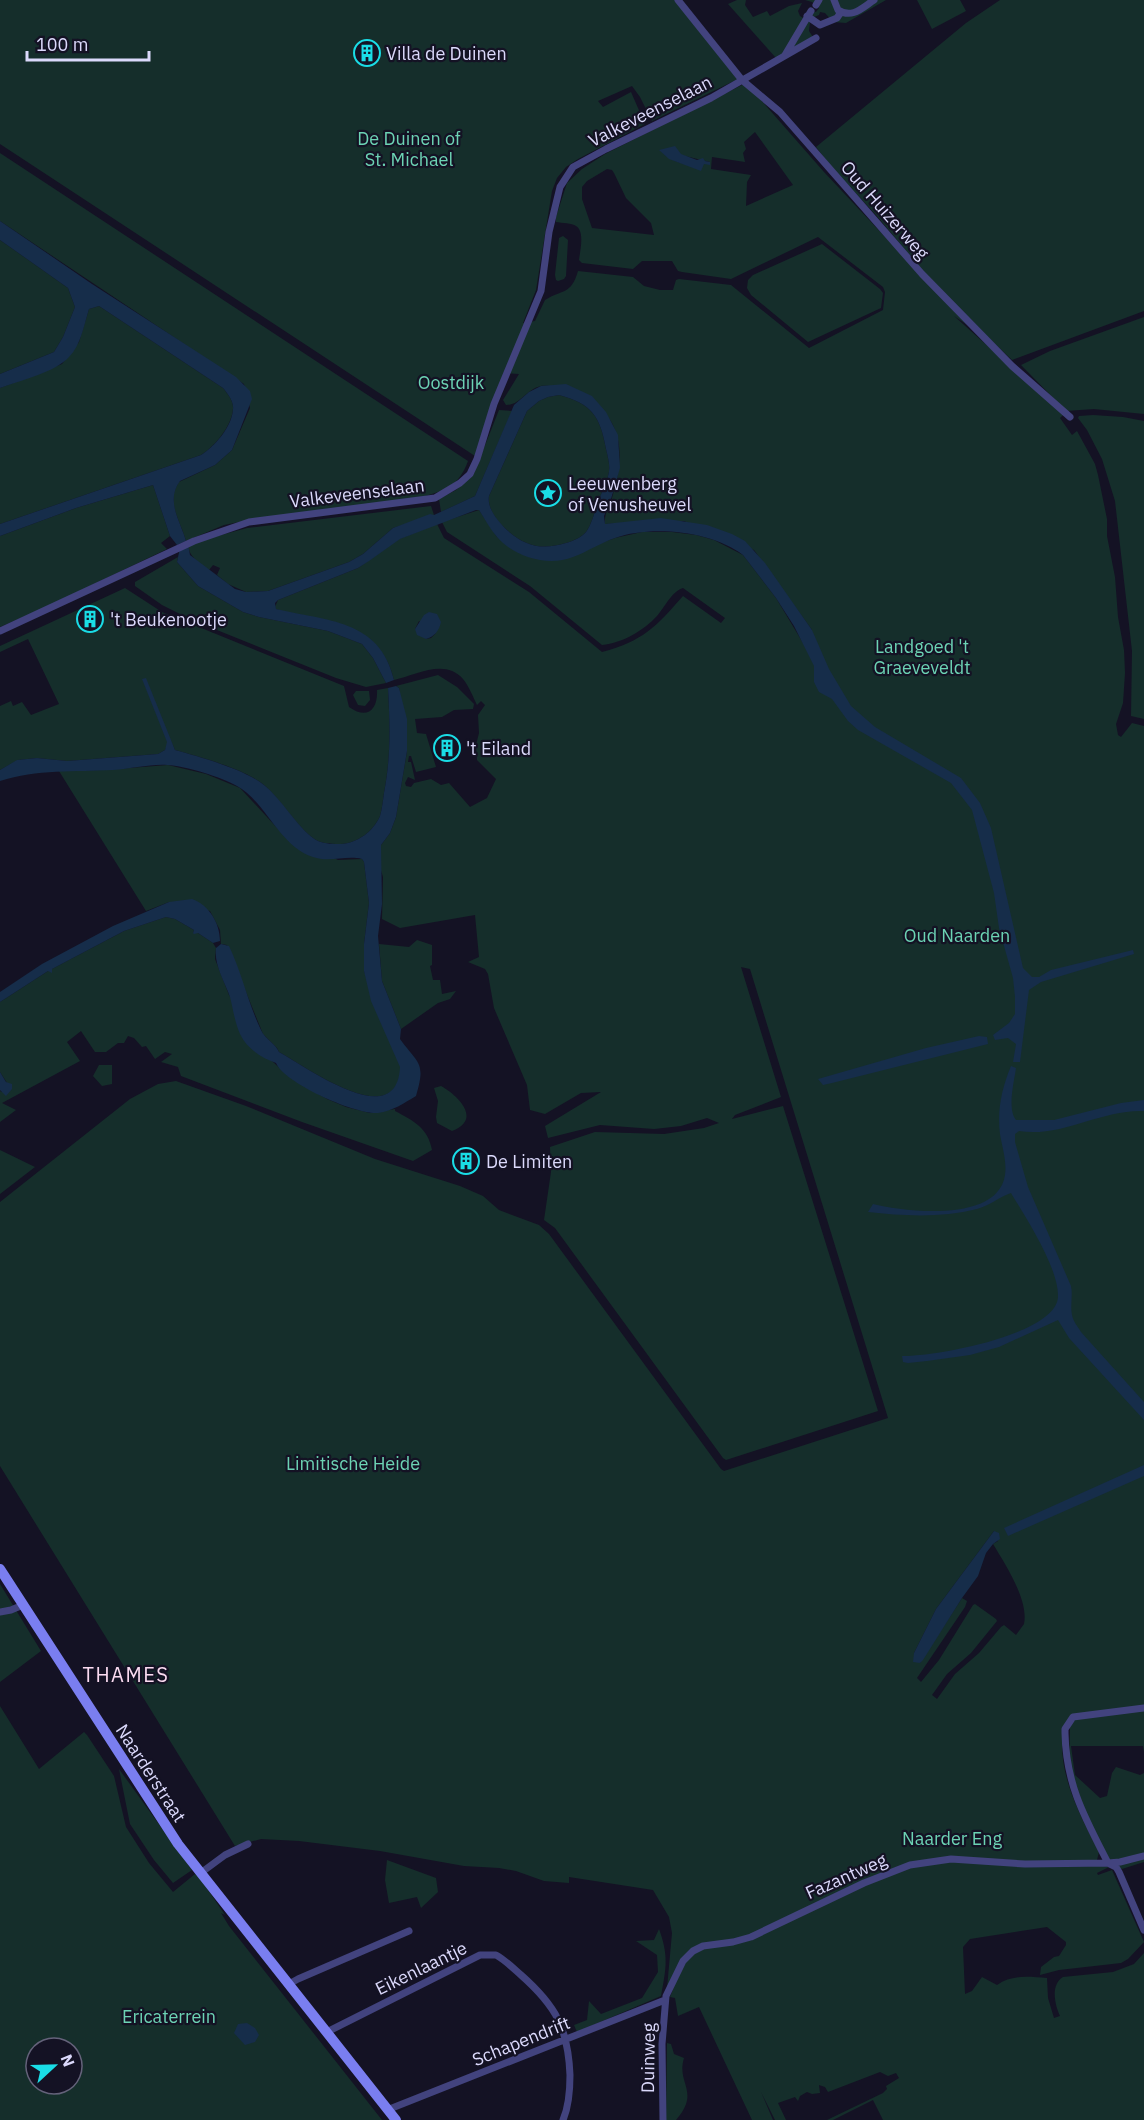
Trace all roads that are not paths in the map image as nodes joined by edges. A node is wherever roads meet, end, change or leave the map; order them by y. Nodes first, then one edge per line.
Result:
1 (678, 0) edge
2 (834, 0) edge
3 (874, 0) edge
4 (813, 8) edge
5 (841, 12) junction
6 (816, 38) dead end
7 (785, 55) junction
8 (742, 80) junction
9 (1070, 417) dead end
10 (0, 631) edge
11 (0, 1569) edge
12 (23, 1605) junction
13 (0, 1612) edge
14 (1144, 1708) edge
15 (248, 1844) dead end
16 (1144, 1856) edge
17 (1112, 1865) junction
18 (202, 1872) junction
19 (1144, 1930) edge
20 (409, 1931) dead end
21 (289, 1984) junction
22 (666, 1998) junction
23 (327, 2032) junction
24 (566, 2038) junction
25 (387, 2110) junction
26 (396, 2120) edge
27 (563, 2120) edge
28 (663, 2120) edge

1 - 8 street, Oud Huizerweg
2 - 5 street
3 - 5 street
4 - 5 street
4 - 7 street
6 - 7 street
7 - 8 street
8 - 9 street, Oud Huizerweg
8 - 10 street, Valkeveenselaan
11 - 12 street, Naarderstraat
12 - 13 street
12 - 18 street, Naarderstraat
14 - 17 street
15 - 18 street
16 - 17 street, Fazantweg
17 - 19 street
17 - 22 street, Fazantweg
18 - 21 street, Naarderstraat
20 - 21 street
21 - 23 street, Naarderstraat
22 - 24 street, Schapendrift
22 - 28 street, Duinweg
23 - 24 street, Eikenlaantje
23 - 25 street, Naarderstraat
24 - 25 street, Schapendrift
24 - 27 street
25 - 26 street, Naarderstraat

